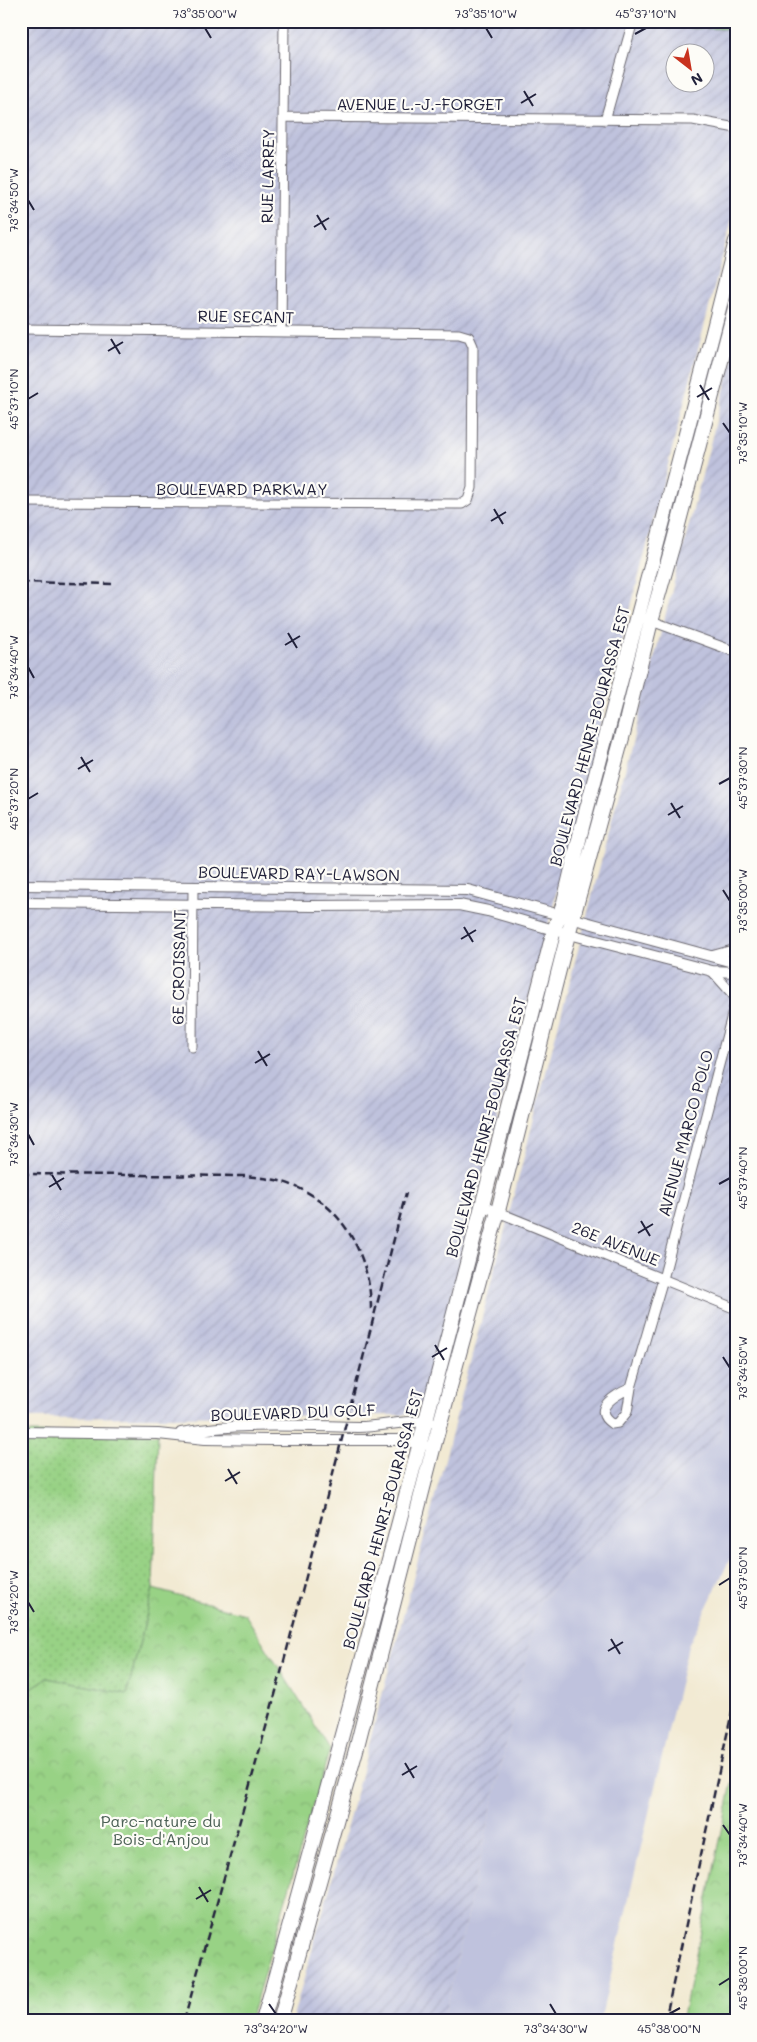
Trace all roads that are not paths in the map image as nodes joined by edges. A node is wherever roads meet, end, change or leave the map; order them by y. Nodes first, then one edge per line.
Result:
1 (284, 21) edge
2 (632, 21) edge
3 (283, 117) junction
4 (606, 120) junction
5 (736, 128) edge
6 (736, 241) edge
7 (736, 304) edge
8 (732, 328) edge
9 (21, 329) edge
10 (281, 332) junction
11 (714, 332) junction
12 (21, 502) edge
13 (462, 504) joint
14 (645, 618) junction
15 (736, 652) edge
16 (21, 885) edge
17 (194, 887) junction
18 (224, 887) junction
19 (21, 903) edge
20 (194, 904) junction
21 (224, 905) junction
22 (567, 916) junction
23 (554, 930) junction
24 (568, 934) junction
25 (736, 949) edge
26 (710, 956) junction
27 (736, 963) edge
28 (712, 971) junction
29 (736, 972) edge
30 (733, 991) edge
31 (736, 999) edge
32 (192, 1047) dead end
33 (483, 1206) junction
34 (498, 1210) junction
35 (663, 1279) junction
36 (736, 1309) edge
37 (632, 1388) dead end
38 (426, 1421) junction
39 (442, 1423) junction
40 (21, 1432) edge
41 (176, 1434) junction
42 (419, 1444) junction
43 (433, 1449) junction
44 (262, 2021) edge
45 (280, 2021) edge

1 - 3 street, RUE LARREY
2 - 4 street
3 - 4 street, AVENUE L.-J.-FORGET
3 - 10 street, RUE LARREY
4 - 5 street, AVENUE L.-J.-FORGET
6 - 11 main road, BOULEVARD HENRI-BOURASSA EST
7 - 8 main road, BOULEVARD HENRI-BOURASSA EST
8 - 11 street
8 - 14 main road, BOULEVARD HENRI-BOURASSA EST
9 - 10 street, RUE SECANT
10 - 13 street, RUE SECANT
11 - 14 main road, BOULEVARD HENRI-BOURASSA EST
12 - 13 street, BOULEVARD PARKWAY
14 - 15 street
14 - 22 main road, BOULEVARD HENRI-BOURASSA EST
16 - 17 street, BOULEVARD RAY-LAWSON
17 - 18 street, BOULEVARD RAY-LAWSON
17 - 20 street, 6E CROISSANT
18 - 21 street
18 - 22 street, BOULEVARD RAY-LAWSON
19 - 20 street, BOULEVARD RAY-LAWSON
20 - 21 street, BOULEVARD RAY-LAWSON
20 - 32 street, 6E CROISSANT
21 - 23 street, BOULEVARD RAY-LAWSON
22 - 23 main road, BOULEVARD HENRI-BOURASSA EST
22 - 24 main road, BOULEVARD HENRI-BOURASSA EST
22 - 26 street, BOULEVARD RAY-LAWSON
23 - 24 street, BOULEVARD RAY-LAWSON
23 - 33 main road, BOULEVARD HENRI-BOURASSA EST
24 - 28 street, BOULEVARD RAY-LAWSON
24 - 34 main road, BOULEVARD HENRI-BOURASSA EST
25 - 26 street
26 - 27 street, BOULEVARD RAY-LAWSON
28 - 29 street, BOULEVARD RAY-LAWSON
28 - 30 street, AVENUE MARCO POLO
30 - 31 street, AVENUE MARCO POLO
31 - 35 street, AVENUE MARCO POLO
33 - 34 street, 26E AVENUE
33 - 38 main road, BOULEVARD HENRI-BOURASSA EST
34 - 35 street, 26E AVENUE
34 - 39 main road, BOULEVARD HENRI-BOURASSA EST
35 - 36 street, 26E AVENUE
35 - 37 street, AVENUE MARCO POLO
38 - 39 street, BOULEVARD DU GOLF
38 - 41 street, BOULEVARD DU GOLF
38 - 42 main road, BOULEVARD HENRI-BOURASSA EST
39 - 43 main road, BOULEVARD HENRI-BOURASSA EST
40 - 41 street, BOULEVARD DU GOLF
41 - 42 street, BOULEVARD DU GOLF
42 - 43 street, BOULEVARD DU GOLF
42 - 44 main road, BOULEVARD HENRI-BOURASSA EST
43 - 45 main road, BOULEVARD HENRI-BOURASSA EST

